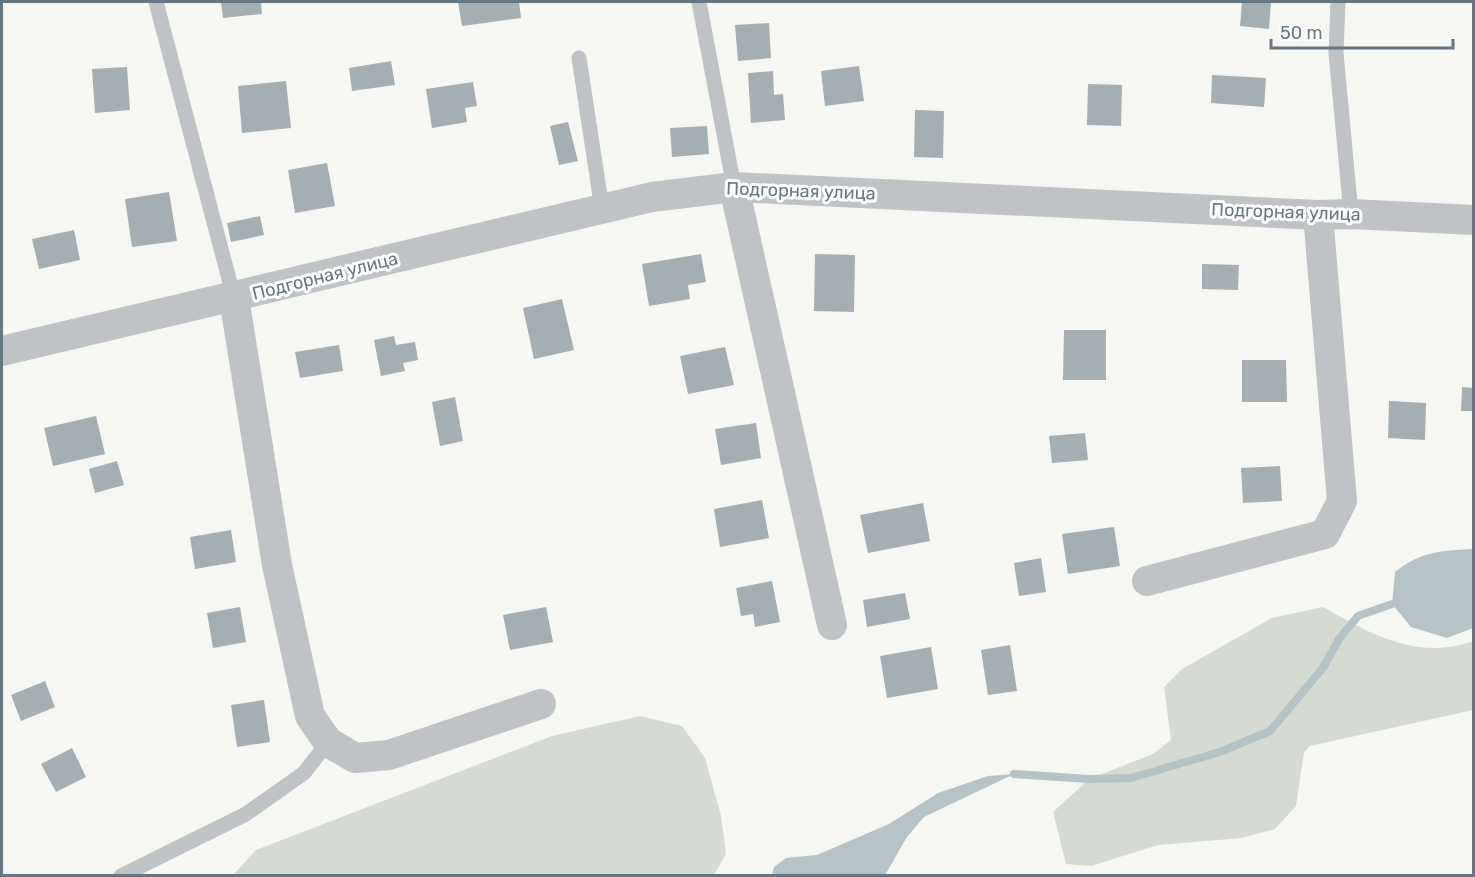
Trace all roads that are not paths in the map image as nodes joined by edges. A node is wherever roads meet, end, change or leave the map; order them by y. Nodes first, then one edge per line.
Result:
1 (156, 2) edge
2 (699, 2) edge
3 (1338, 2) edge
4 (579, 58) dead end
5 (734, 187) junction
6 (602, 209) junction
7 (1351, 214) junction
8 (1318, 215) junction
9 (1473, 220) edge
10 (234, 298) junction
11 (2, 351) edge
12 (1147, 581) dead end
13 (832, 625) dead end
14 (541, 704) dead end
15 (328, 742) junction
16 (121, 876) edge

1 - 10 lane
2 - 5 lane
3 - 7 lane
4 - 6 lane
5 - 6 street, Подгорная улица
5 - 8 street, Подгорная улица
5 - 13 street
6 - 10 street, Подгорная улица
7 - 8 street, Подгорная улица
7 - 9 street, Подгорная улица
8 - 12 street
10 - 11 street, Подгорная улица
10 - 15 street
14 - 15 street
15 - 16 lane

